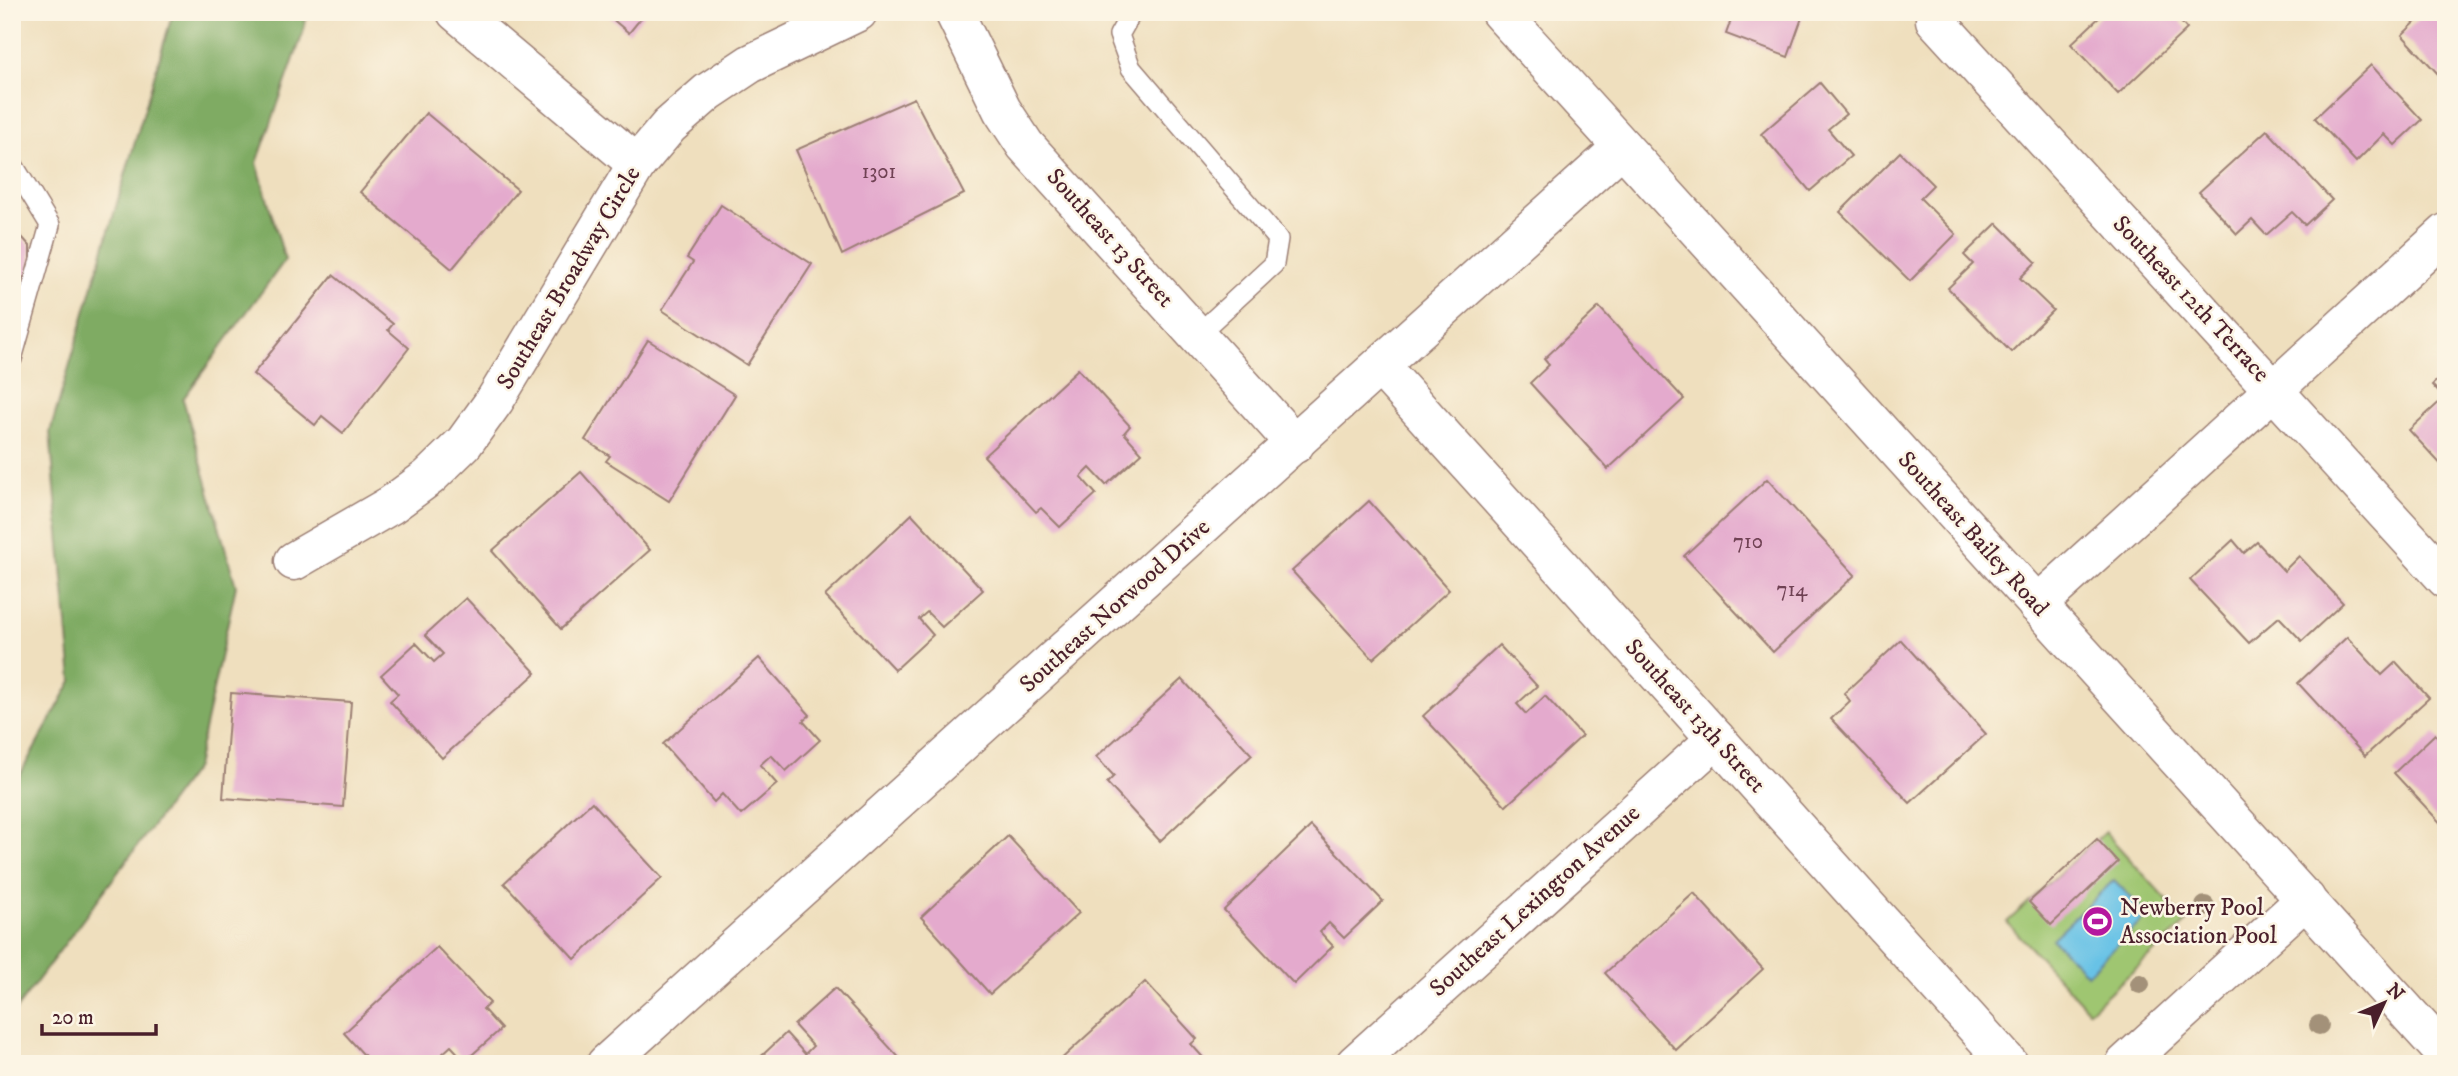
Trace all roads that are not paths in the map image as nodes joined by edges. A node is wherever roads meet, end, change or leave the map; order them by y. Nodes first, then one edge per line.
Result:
1 (456, 12) edge
2 (858, 12) edge
3 (954, 12) edge
4 (1132, 12) edge
5 (1500, 12) edge
6 (1940, 16) edge
7 (1622, 147) junction
8 (12, 163) edge
9 (637, 164) junction
10 (2446, 233) edge
11 (1197, 335) junction
12 (12, 359) edge
13 (1381, 367) junction
14 (2274, 389) junction
15 (1295, 444) junction
16 (294, 561) dead end
17 (2446, 579) edge
18 (2037, 605) junction
19 (1716, 739) junction
20 (2306, 899) junction
21 (2446, 1055) edge
22 (606, 1064) edge
23 (1355, 1064) edge
24 (2009, 1064) edge
25 (2125, 1064) edge

1 - 9 street
2 - 9 street, Southeast Broadway Circle
3 - 11 street, Southeast 13 Street
4 - 11 lane
5 - 7 street, Southeast Bailey Road
6 - 14 street, Southeast 12th Terrace
7 - 13 street, Southeast Norwood Drive
7 - 18 street, Southeast Bailey Road
8 - 12 lane
9 - 16 street, Southeast Broadway Circle
10 - 14 street
11 - 15 street, Southeast 13 Street
13 - 15 street, Southeast Norwood Drive
13 - 19 street, Southeast 13th Street
14 - 17 street, Southeast 12th Terrace
14 - 18 street
15 - 22 street, Southeast Norwood Drive
18 - 20 street, Southeast Bailey Road
19 - 23 street, Southeast Lexington Avenue
19 - 24 street, Southeast 13th Street
20 - 21 street, Southeast Bailey Road
20 - 25 street

